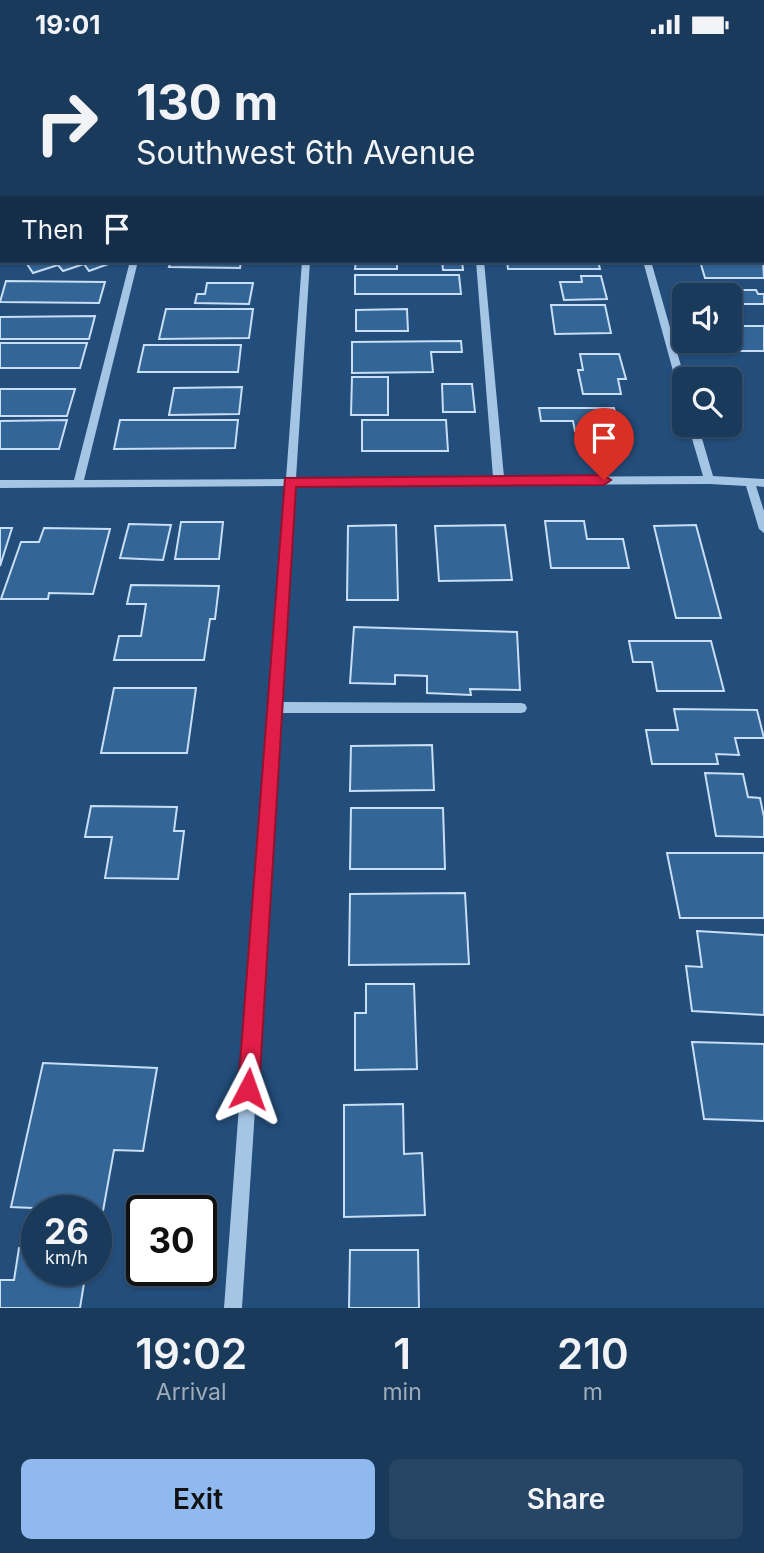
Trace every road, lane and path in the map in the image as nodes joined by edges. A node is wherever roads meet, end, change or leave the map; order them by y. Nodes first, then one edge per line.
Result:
1 (133, 263) edge
2 (306, 263) edge
3 (480, 263) edge
4 (648, 263) edge
5 (677, 367) edge
6 (696, 437) edge
7 (709, 480) junction
8 (499, 481) junction
9 (290, 482) junction
10 (78, 483) junction
11 (750, 483) junction
12 (764, 483) edge
13 (0, 484) edge
14 (764, 529) edge
15 (274, 707) junction
16 (521, 708) dead end
17 (233, 1308) edge

1 - 10 street
2 - 9 street
3 - 8 street
4 - 5 street
6 - 7 street
7 - 8 street
7 - 11 street
8 - 9 street
9 - 10 street
9 - 15 street
10 - 13 street
11 - 12 street
11 - 14 street
15 - 16 street
15 - 17 street

